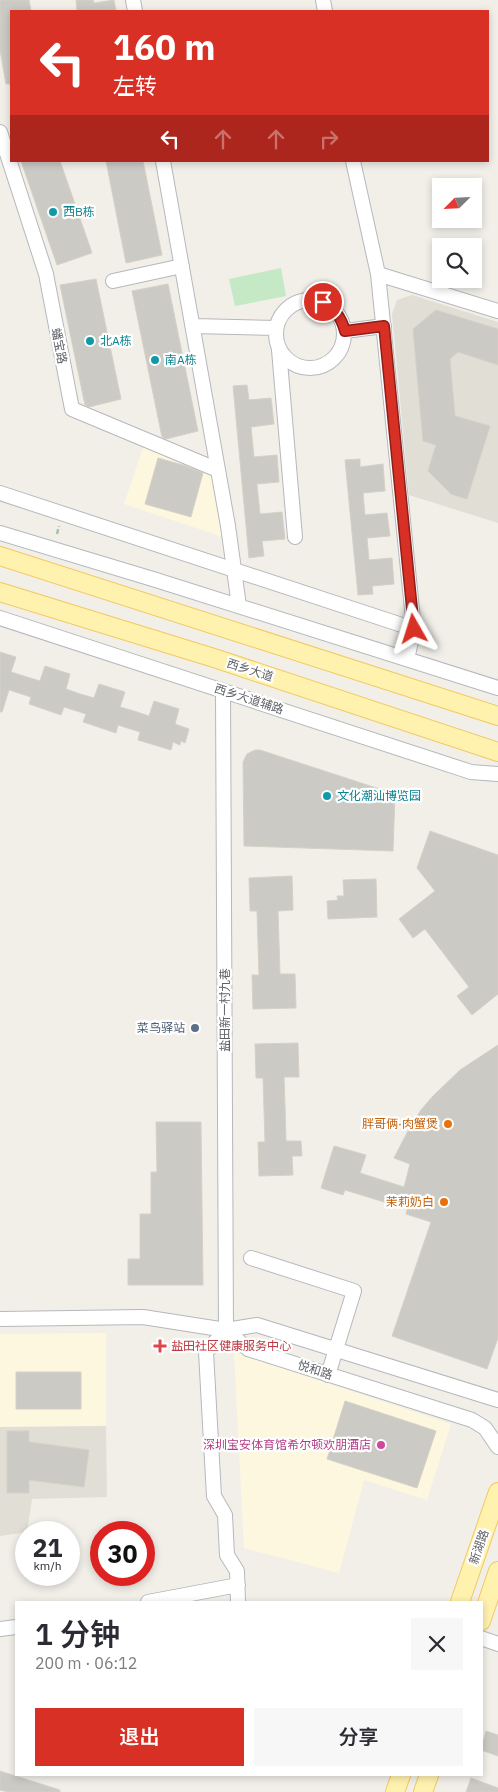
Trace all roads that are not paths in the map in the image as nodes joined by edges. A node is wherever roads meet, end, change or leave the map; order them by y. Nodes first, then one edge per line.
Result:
1 (0, 132) edge
2 (163, 162) edge
3 (354, 162) edge
4 (182, 266) junction
5 (378, 274) junction
6 (113, 281) dead end
7 (498, 311) edge
8 (193, 326) junction
9 (384, 326) junction
10 (276, 328) junction
11 (345, 331) junction
12 (279, 349) junction
13 (218, 470) junction
14 (0, 493) edge
15 (0, 533) edge
16 (295, 537) dead end
17 (0, 556) edge
18 (235, 570) junction
19 (0, 592) edge
20 (239, 606) junction
21 (0, 618) edge
22 (414, 629) junction
23 (408, 659) junction
24 (498, 688) edge
25 (223, 691) junction
26 (498, 716) edge
27 (498, 752) edge
28 (498, 774) edge
29 (251, 1258) dead end
30 (0, 1319) edge
31 (226, 1330) junction
32 (336, 1349) junction
33 (328, 1375) junction
34 (498, 1400) edge
35 (498, 1447) edge
36 (498, 1492) edge
37 (498, 1571) edge
38 (238, 1585) junction
39 (153, 1601) edge
40 (238, 1601) edge
41 (460, 1601) edge
42 (483, 1615) edge
43 (15, 1626) edge
44 (0, 1629) edge
45 (483, 1639) edge
46 (498, 1644) edge
47 (400, 1776) edge
48 (428, 1776) edge
49 (395, 1792) edge
50 (423, 1792) edge

1 - 13 street, 蟠宝路
2 - 4 street
3 - 5 street
4 - 6 street
4 - 8 street
5 - 7 street
5 - 9 street
8 - 10 street
8 - 13 street
9 - 11 street
9 - 22 street
10 - 11 street
10 - 12 street
11 - 12 street
12 - 16 street
13 - 18 street
14 - 18 street
15 - 20 street
17 - 26 main road
18 - 20 street
18 - 22 street
19 - 27 main road, 西乡大道
20 - 23 street
21 - 25 street, 西乡大道辅路
22 - 23 street
23 - 24 street
25 - 28 street, 西乡大道辅路
25 - 31 street, 盐田新一村九巷
29 - 32 street
30 - 31 street
31 - 32 street, 悦和路
31 - 33 street, 悦和路
31 - 38 street
32 - 33 street
32 - 34 street, 悦和路
33 - 35 street, 悦和路
36 - 41 main road, 新湖路
37 - 42 main road, 新湖路
38 - 39 street
38 - 40 street
43 - 44 street
45 - 46 street
47 - 49 main road
48 - 50 main road

